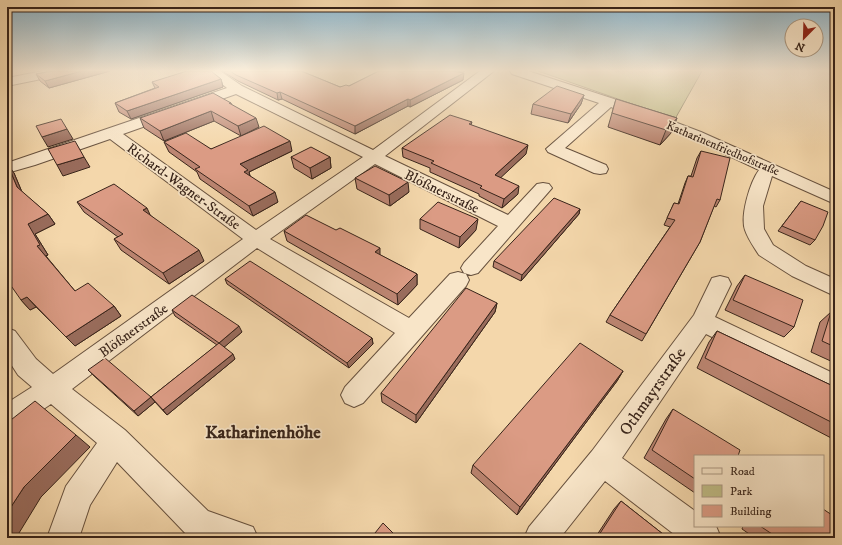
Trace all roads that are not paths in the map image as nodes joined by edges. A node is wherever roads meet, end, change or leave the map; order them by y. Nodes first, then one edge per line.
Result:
1 (216, 96) edge
2 (252, 96) edge
3 (454, 96) edge
4 (592, 96) edge
5 (609, 102) junction
6 (112, 133) junction
7 (374, 157) junction
8 (7, 168) edge
9 (770, 168) junction
10 (600, 169) dead end
11 (543, 188) dead end
12 (835, 198) edge
13 (510, 224) junction
14 (256, 239) junction
15 (720, 284) dead end
16 (835, 288) edge
17 (702, 321) junction
18 (411, 331) junction
19 (7, 338) edge
20 (835, 386) edge
21 (52, 389) junction
22 (354, 395) dead end
23 (7, 418) edge
24 (115, 440) junction
25 (602, 461) junction
26 (63, 538) edge
27 (242, 538) edge
28 (540, 538) edge
29 (705, 538) edge

1 - 6 street
2 - 7 street
3 - 7 street, Blößnerstraße
4 - 5 street, Katharinenfriedhofstraße
5 - 9 street, Katharinenfriedhofstraße
5 - 10 street
6 - 8 street
6 - 14 street, Richard-Wagner-Straße
7 - 13 street, Blößnerstraße
7 - 14 street, Blößnerstraße
9 - 12 street, Katharinenfriedhofstraße
9 - 16 street
11 - 13 street
13 - 18 street
14 - 18 street
14 - 21 street, Blößnerstraße
15 - 17 street, Othmayrstraße
17 - 20 street
17 - 25 street, Othmayrstraße
18 - 22 street
19 - 21 street
21 - 23 street, Blößnerstraße
21 - 24 street
24 - 26 street
24 - 27 street
25 - 28 street, Othmayrstraße
25 - 29 street

